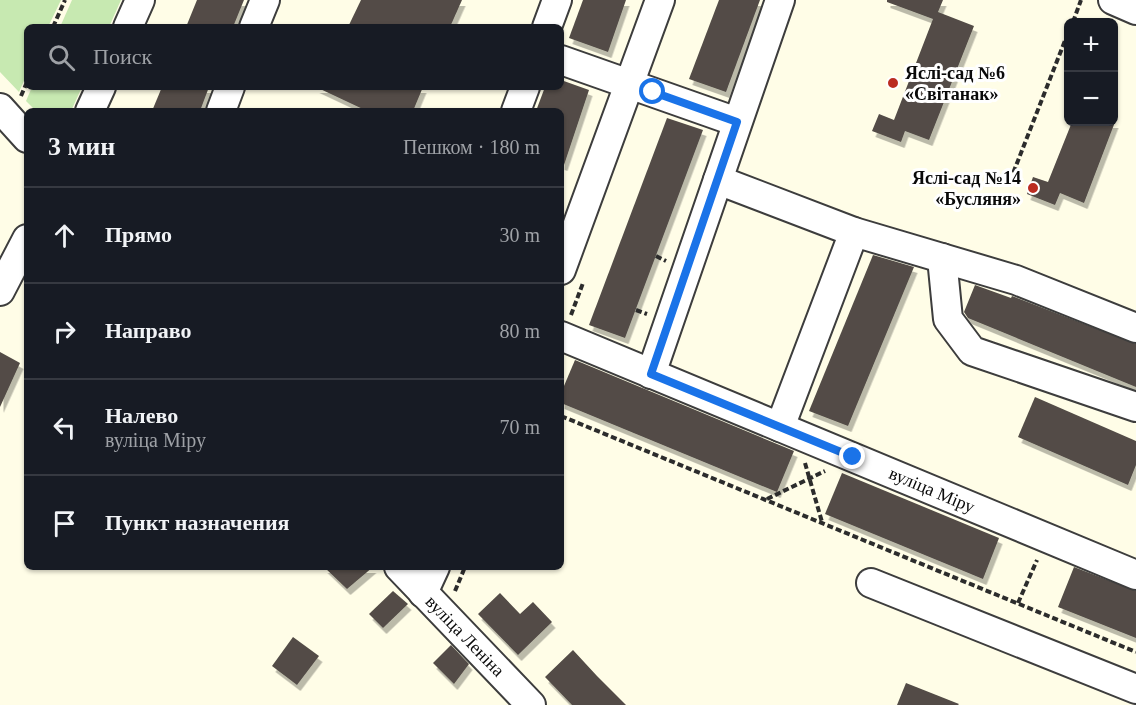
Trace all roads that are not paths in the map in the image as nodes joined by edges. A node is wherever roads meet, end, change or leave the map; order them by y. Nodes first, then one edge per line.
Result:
1 (140, 0) edge
2 (265, 0) edge
3 (556, 0) edge
4 (660, 0) edge
5 (780, 0) edge
6 (1113, 0) edge
7 (1136, 10) edge
8 (129, 24) edge
9 (255, 24) edge
10 (548, 24) edge
11 (564, 61) edge
12 (629, 83) junction
13 (100, 90) edge
14 (229, 90) edge
15 (524, 90) edge
16 (10, 104) edge
17 (91, 108) edge
18 (221, 108) edge
19 (517, 108) edge
20 (737, 122) junction
21 (24, 132) edge
22 (718, 180) junction
23 (854, 232) junction
24 (24, 246) edge
25 (942, 258) junction
26 (564, 262) edge
27 (0, 291) edge
28 (1136, 328) edge
29 (564, 337) edge
30 (651, 374) junction
31 (1136, 407) edge
32 (789, 431) junction
33 (402, 570) edge
34 (434, 570) edge
35 (1136, 575) edge
36 (871, 583) dead end
37 (423, 593) junction
38 (1136, 689) edge
39 (531, 705) edge

1 - 8 street
2 - 9 street
3 - 10 street
4 - 12 street
5 - 20 street
6 - 7 street
11 - 12 street
12 - 20 street
12 - 26 street
13 - 17 street
14 - 18 street
15 - 19 street
16 - 21 street
20 - 22 street
22 - 23 street
22 - 30 street
23 - 25 street
23 - 32 street
24 - 27 street
25 - 28 street
25 - 31 street
29 - 30 street, вуліца Міру
30 - 32 street, вуліца Міру
32 - 35 street, вуліца Міру
33 - 37 street, вуліца Леніна
34 - 37 street
36 - 38 street
37 - 39 street, вуліца Леніна

